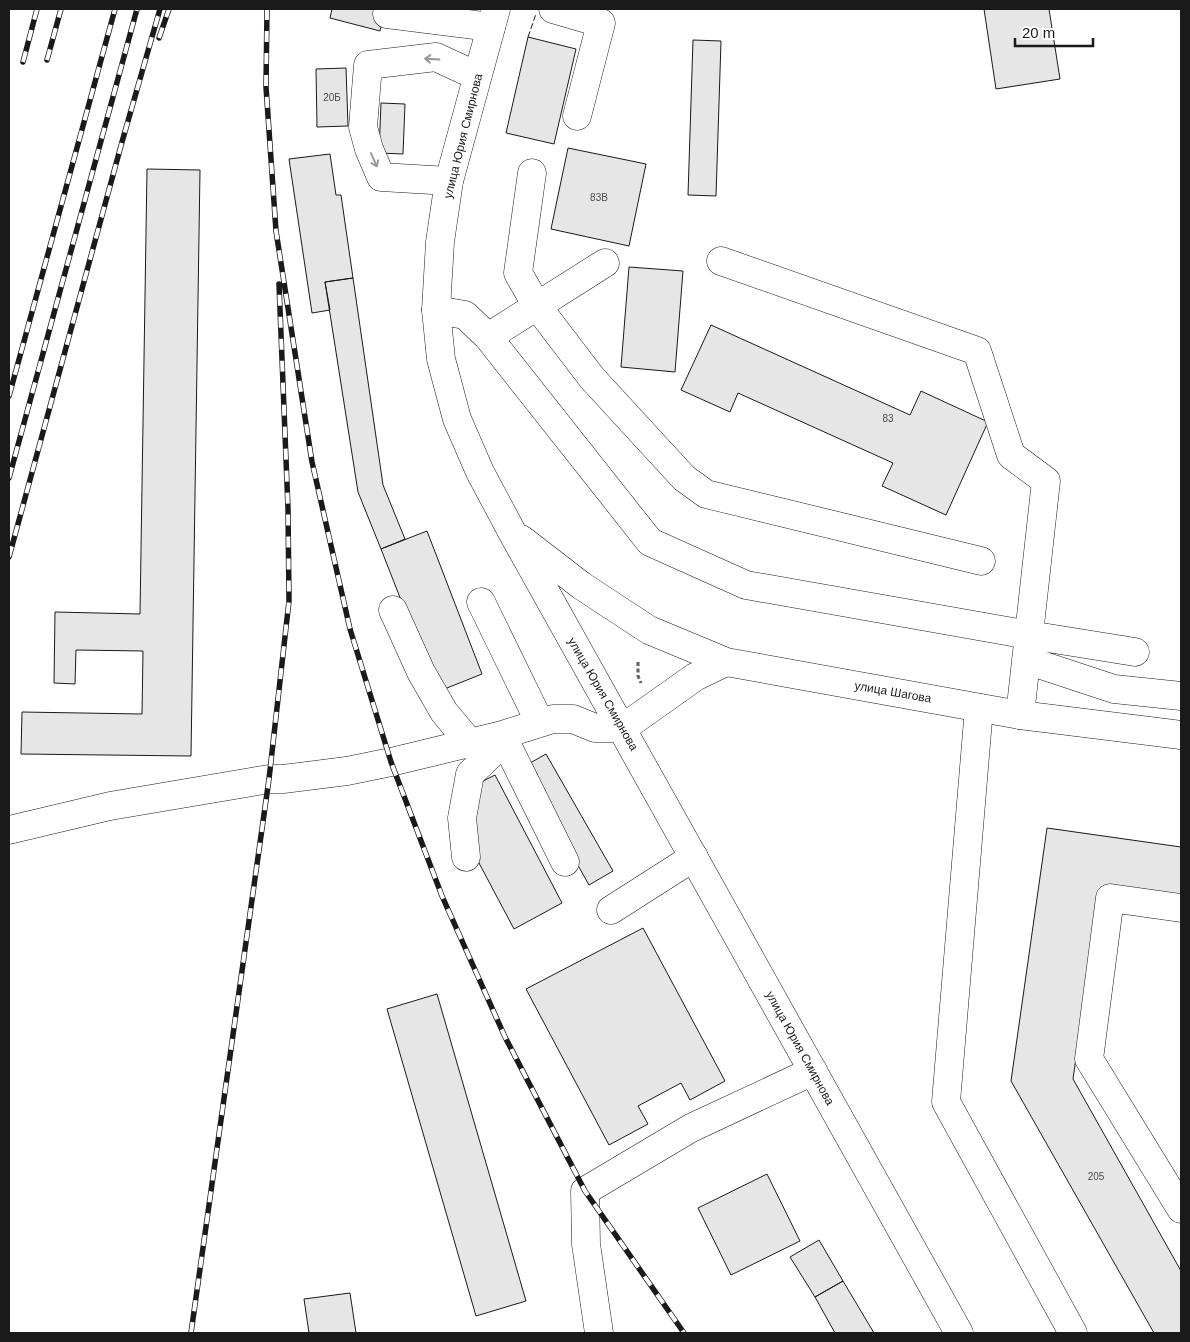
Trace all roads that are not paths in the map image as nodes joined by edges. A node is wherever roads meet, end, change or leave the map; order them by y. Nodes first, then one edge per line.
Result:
1 (553, 9) edge
2 (387, 14) dead end
3 (493, 18) edge
4 (477, 76) junction
5 (577, 116) dead end
6 (532, 174) dead end
7 (449, 181) junction
8 (721, 261) dead end
9 (605, 263) dead end
10 (537, 306) junction
11 (436, 310) junction
12 (488, 337) junction
13 (512, 532) junction
14 (981, 561) dead end
15 (481, 602) dead end
16 (393, 610) dead end
17 (1028, 648) junction
18 (1134, 652) dead end
19 (726, 662) junction
20 (1181, 696) edge
21 (980, 708) junction
22 (1020, 715) junction
23 (540, 723) junction
24 (623, 728) junction
25 (502, 735) junction
26 (1181, 736) edge
27 (470, 743) junction
28 (9, 830) edge
29 (466, 857) dead end
30 (694, 857) junction
31 (565, 862) dead end
32 (1181, 908) edge
33 (611, 910) dead end
34 (813, 1071) junction
35 (1181, 1208) edge
36 (600, 1333) edge
37 (959, 1333) edge
38 (1073, 1333) edge

1 - 5 main road
2 - 3 main road
3 - 4 main road, улица Юрия Смирнова
4 - 7 main road, улица Юрия Смирнова
4 -> 7 main road
6 - 10 main road
7 - 11 main road, улица Юрия Смирнова
8 - 17 main road
9 - 10 main road
10 - 12 main road
10 - 14 main road
11 - 12 main road
11 - 13 main road, улица Юрия Смирнова
12 - 17 main road
13 - 19 main road, улица Шагова
13 - 24 main road, улица Юрия Смирнова
15 - 23 main road
16 - 27 main road
17 - 18 main road
17 - 20 main road
17 - 22 main road
19 - 21 main road, улица Шагова
19 - 24 main road
21 - 22 main road, улица Шагова
21 - 38 main road
22 - 26 main road, улица Шагова
23 - 24 main road
23 - 25 main road
24 - 30 main road, улица Юрия Смирнова
25 - 27 main road
25 - 29 main road
25 - 31 main road
27 - 28 main road
30 - 33 main road
30 - 34 main road, улица Юрия Смирнова
32 - 35 main road
34 - 36 main road
34 - 37 main road, улица Юрия Смирнова

